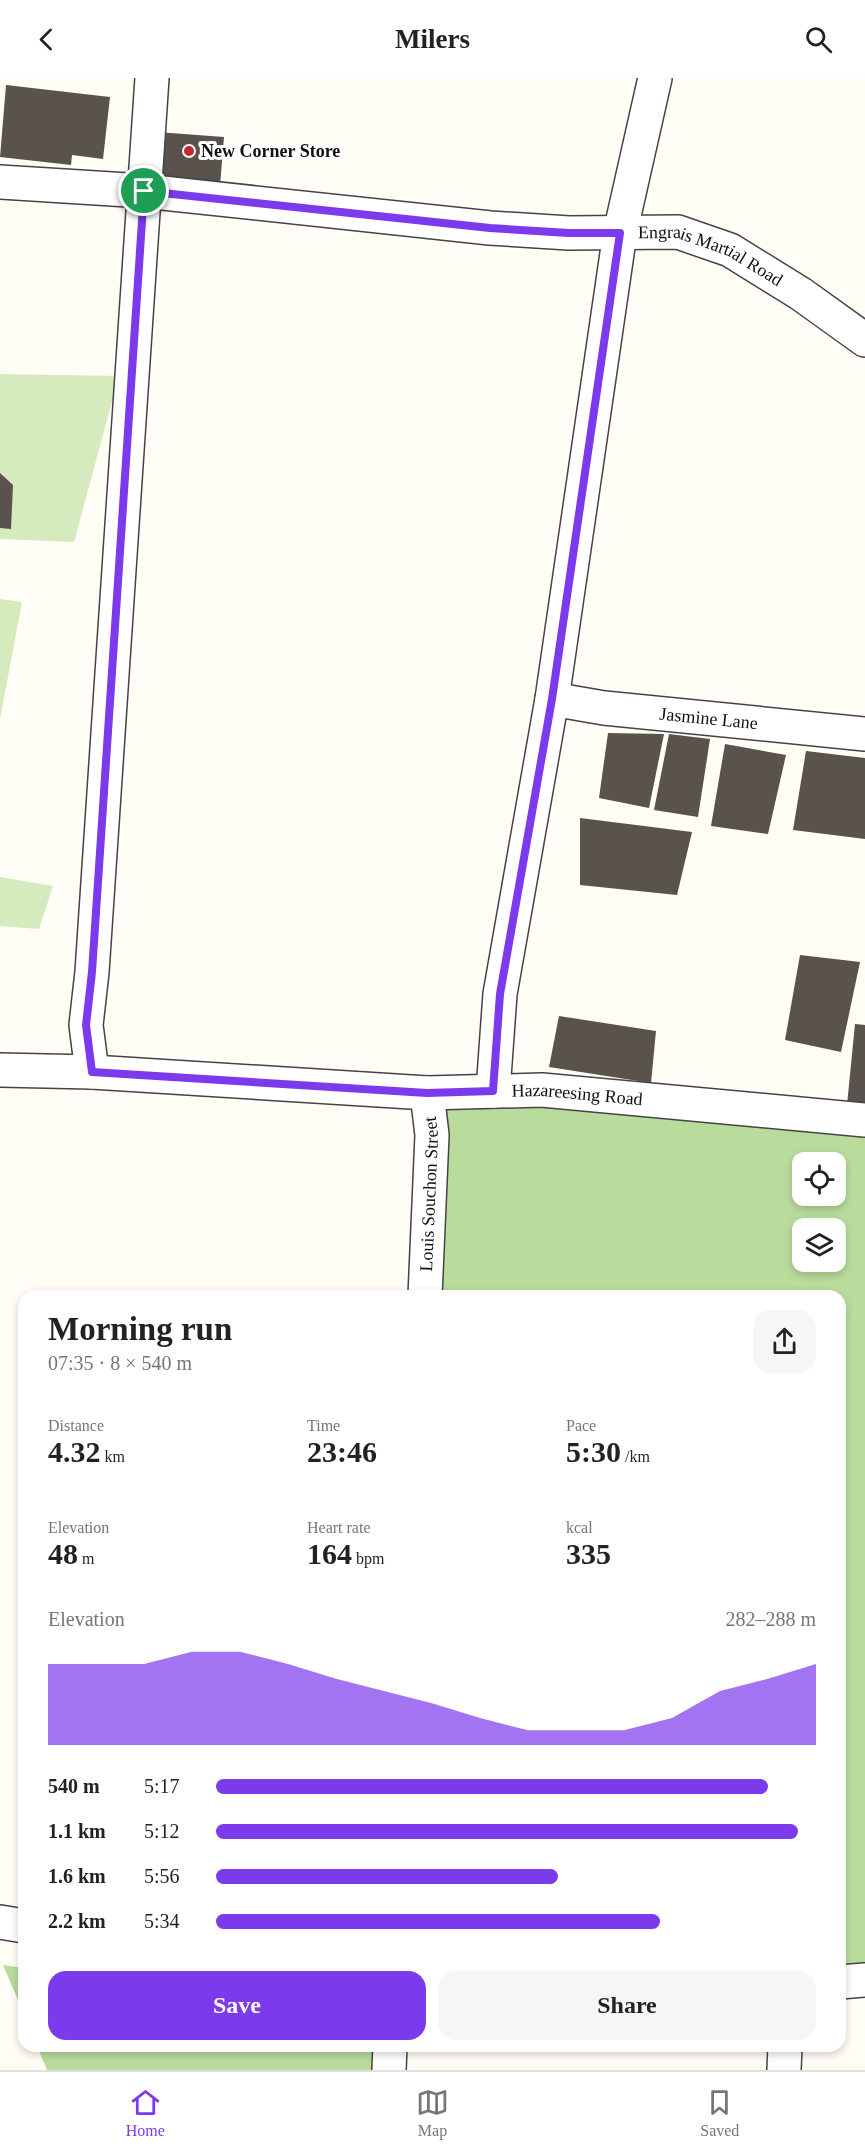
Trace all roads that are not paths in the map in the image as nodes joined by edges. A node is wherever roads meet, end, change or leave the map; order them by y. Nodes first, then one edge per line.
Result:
1 (152, 78) edge
2 (655, 78) edge
3 (0, 182) edge
4 (144, 191) junction
5 (620, 233) junction
6 (865, 340) edge
7 (552, 699) junction
8 (865, 734) edge
9 (0, 1071) edge
10 (92, 1072) junction
11 (493, 1091) junction
12 (427, 1093) junction
13 (865, 1120) edge
14 (425, 1290) edge
15 (0, 1922) edge
16 (18, 1925) edge
17 (865, 1980) edge
18 (846, 1982) edge
19 (390, 2052) edge
20 (785, 2052) edge
21 (389, 2070) edge
22 (784, 2070) edge

1 - 4 street
2 - 5 street
3 - 4 street, Engrais Martial Road
4 - 5 street, Engrais Martial Road
4 - 10 street
5 - 6 street, Engrais Martial Road
5 - 7 street
7 - 8 street, Jasmine Lane
7 - 11 street
9 - 10 street, Hazareesing Road
10 - 12 street, Hazareesing Road
11 - 12 street, Hazareesing Road
11 - 13 street, Hazareesing Road
12 - 14 street, Louis Souchon Street
15 - 16 street
17 - 18 street
19 - 21 street
20 - 22 street

